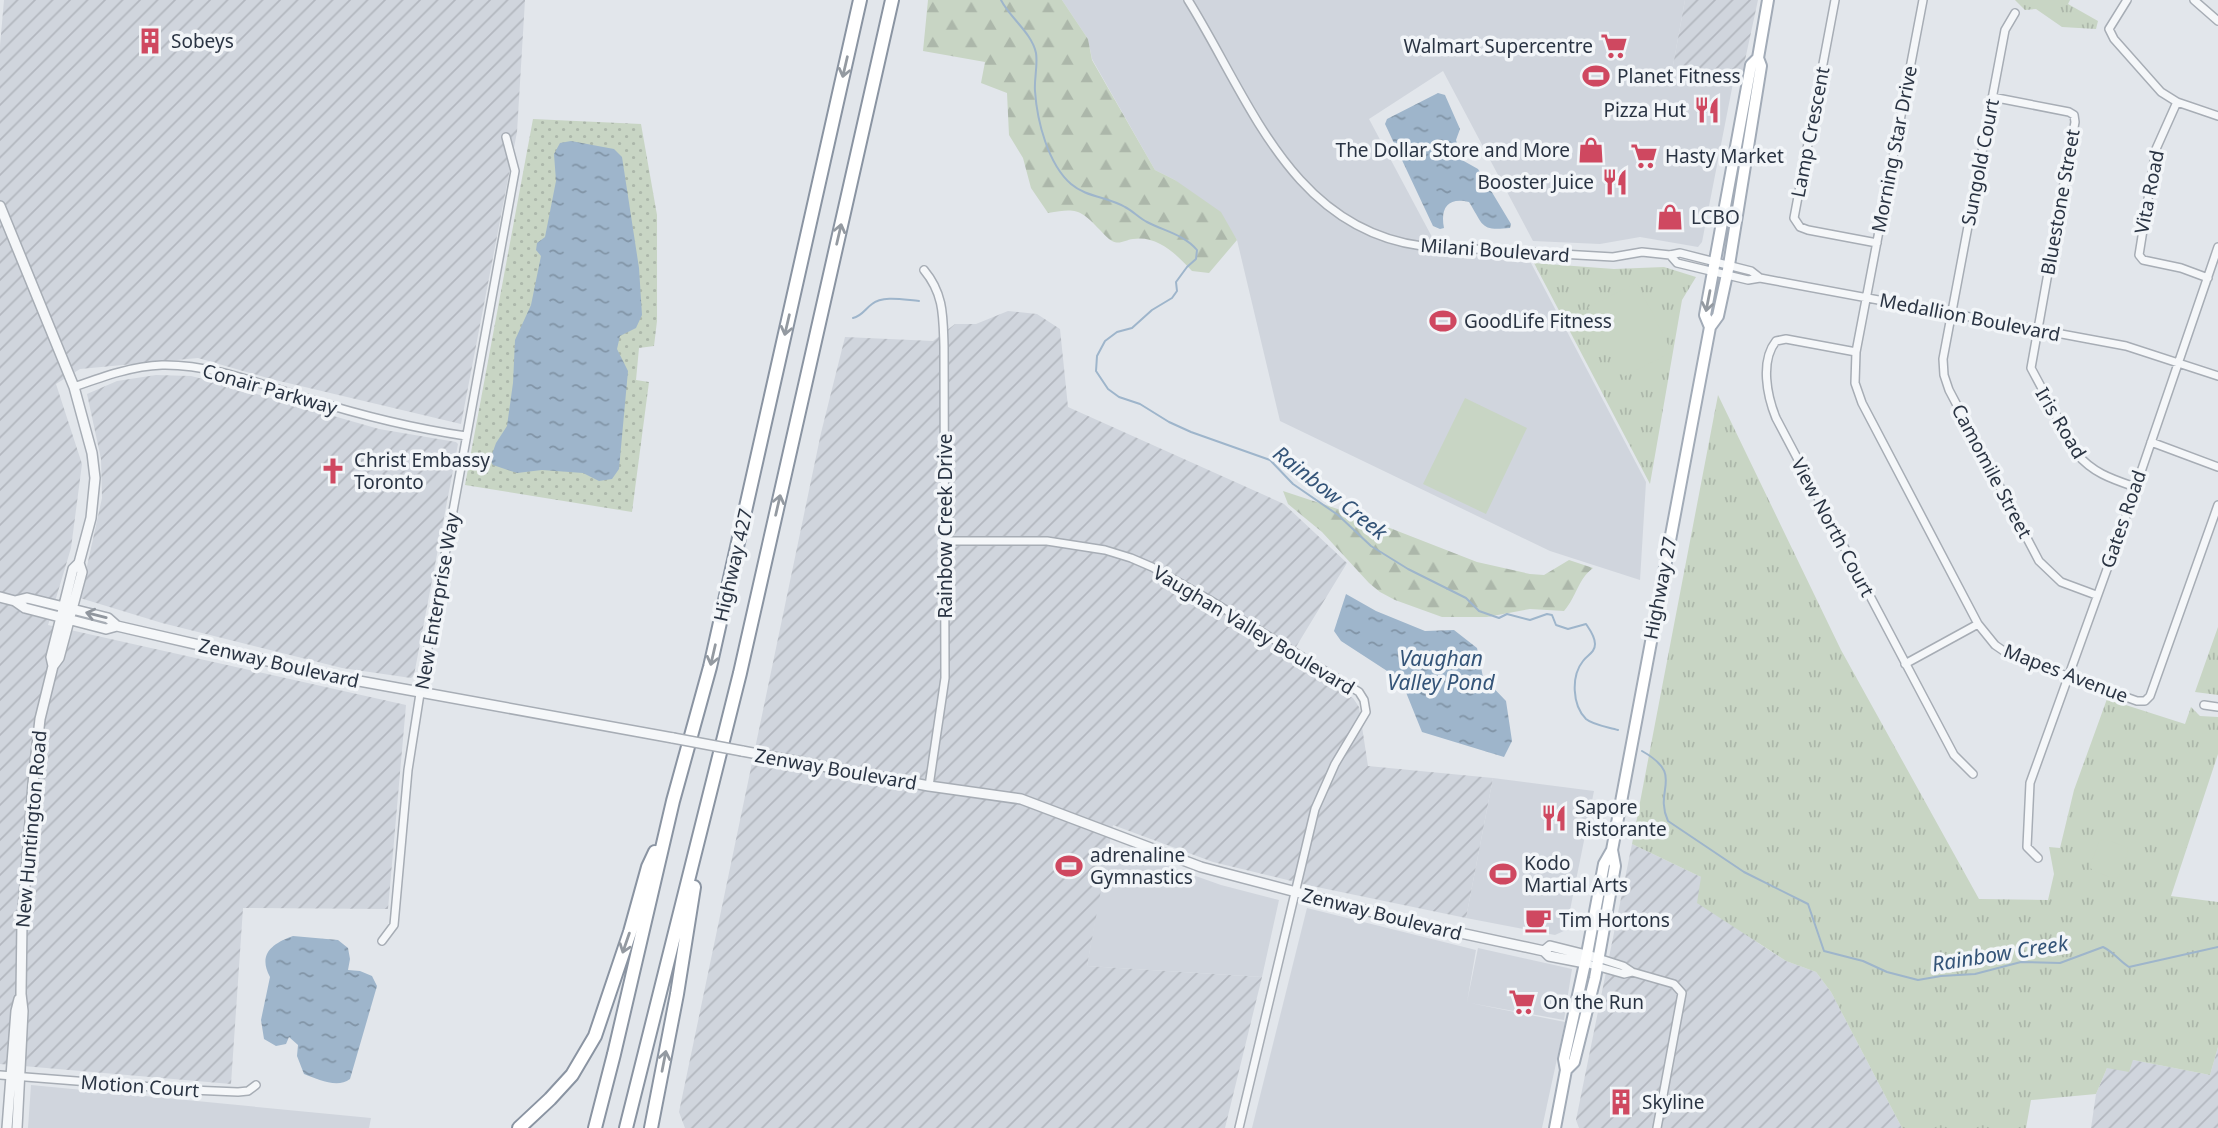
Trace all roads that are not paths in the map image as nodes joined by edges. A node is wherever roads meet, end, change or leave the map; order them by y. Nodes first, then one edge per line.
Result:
1 (860, 0) edge
2 (891, 0) edge
3 (1188, 0) edge
4 (1768, 0) edge
5 (1835, 0) edge
6 (1923, 0) edge
7 (2127, 0) edge
8 (2194, 0) edge
9 (2015, 13) dead end
10 (2218, 20) edge
11 (1758, 58) junction
12 (1992, 97) junction
13 (2177, 102) junction
14 (2218, 116) edge
15 (506, 137) dead end
16 (0, 206) edge
17 (1877, 243) junction
18 (2218, 247) edge
19 (1715, 268) junction
20 (924, 270) dead end
21 (1728, 271) junction
22 (2208, 278) junction
23 (1867, 298) junction
24 (1952, 313) junction
25 (1710, 327) junction
26 (2037, 329) junction
27 (1856, 352) junction
28 (2179, 362) junction
29 (2218, 376) edge
30 (74, 387) junction
31 (466, 436) junction
32 (2151, 442) junction
33 (2218, 467) edge
34 (2135, 487) junction
35 (2218, 505) edge
36 (945, 541) junction
37 (2096, 595) junction
38 (0, 597) edge
39 (15, 601) junction
40 (68, 608) junction
41 (65, 619) junction
42 (1978, 624) junction
43 (117, 626) junction
44 (1905, 664) junction
45 (2067, 676) junction
46 (421, 692) junction
47 (2204, 705) dead end
48 (2218, 707) edge
49 (1973, 774) dead end
50 (929, 786) junction
51 (706, 815) junction
52 (665, 833) junction
53 (2038, 858) dead end
54 (1294, 892) junction
55 (382, 941) dead end
56 (1592, 960) junction
57 (0, 1075) edge
58 (17, 1077) junction
59 (256, 1085) dead end
60 (7, 1128) edge
61 (17, 1128) edge
62 (519, 1128) edge
63 (595, 1128) edge
64 (626, 1128) edge
65 (651, 1128) edge
66 (1239, 1128) edge
67 (1555, 1128) edge
68 (1657, 1128) edge

1 -> 52 highway, Highway 427
51 -> 2 highway, Highway 427
3 - 19 street, Milani Boulevard
4 - 11 main road, Highway 27
5 - 17 street, Lamp Crescent
6 - 17 street, Morning Star Drive
7 - 13 street
8 - 10 street
9 - 12 street, Sungold Court
11 - 19 main road, Highway 27
11 - 21 main road, Highway 27
12 - 24 street, Sungold Court
12 - 26 street, Bluestone Street
13 - 14 street
13 - 22 street, Vita Road
15 - 31 street, New Enterprise Way
16 - 30 street, New Huntington Road
17 - 23 street, Morning Star Drive
18 - 22 street, Gates Road
19 - 21 street, Medallion Boulevard
19 -> 25 main road, Highway 27
20 - 36 street, Rainbow Creek Drive
21 - 23 street, Medallion Boulevard
21 - 25 main road, Highway 27
22 - 28 street, Gates Road
23 - 24 street, Medallion Boulevard
23 - 27 street, Mapes Avenue
24 - 26 street, Medallion Boulevard
24 - 37 street, Camomile Street
25 - 56 main road, Highway 27
26 - 28 street, Medallion Boulevard
26 - 34 street, Iris Road
27 - 42 street, Mapes Avenue
27 - 44 street, View North Court
28 - 29 street, Medallion Boulevard
28 - 32 street, Gates Road
30 - 31 street, Conair Parkway
30 - 40 street, New Huntington Road
31 - 46 street, New Enterprise Way
32 - 33 street
32 - 34 street, Gates Road
34 - 37 street, Gates Road
35 - 45 street, Mapes Avenue
36 - 50 street, Rainbow Creek Drive
36 - 54 street, Vaughan Valley Boulevard
37 - 45 street, Gates Road
38 - 39 street, Zenway Boulevard
39 - 40 street, Zenway Boulevard
39 - 41 street, Zenway Boulevard
40 - 41 street, New Huntington Road
43 -> 40 street, Zenway Boulevard
41 - 43 street, Zenway Boulevard
41 - 58 street, New Huntington Road
42 - 44 street
42 - 45 street, Mapes Avenue
43 - 46 street, Zenway Boulevard
44 - 49 street, View North Court
45 - 53 street, Gates Road
46 - 50 street, Zenway Boulevard, bridge
46 - 55 street, New Enterprise Way
47 - 48 street
50 - 54 street, Zenway Boulevard
51 - 64 highway, Highway 427
65 -> 51 highway
52 -> 62 highway
52 - 63 highway, Highway 427
54 - 56 street, Zenway Boulevard
54 - 66 street, Vaughan Valley Boulevard
56 - 67 main road, Highway 27
56 - 68 street
57 - 58 street, Motion Court
58 - 59 street, Motion Court
58 - 60 street, New Huntington Road
58 - 61 street, New Huntington Road

